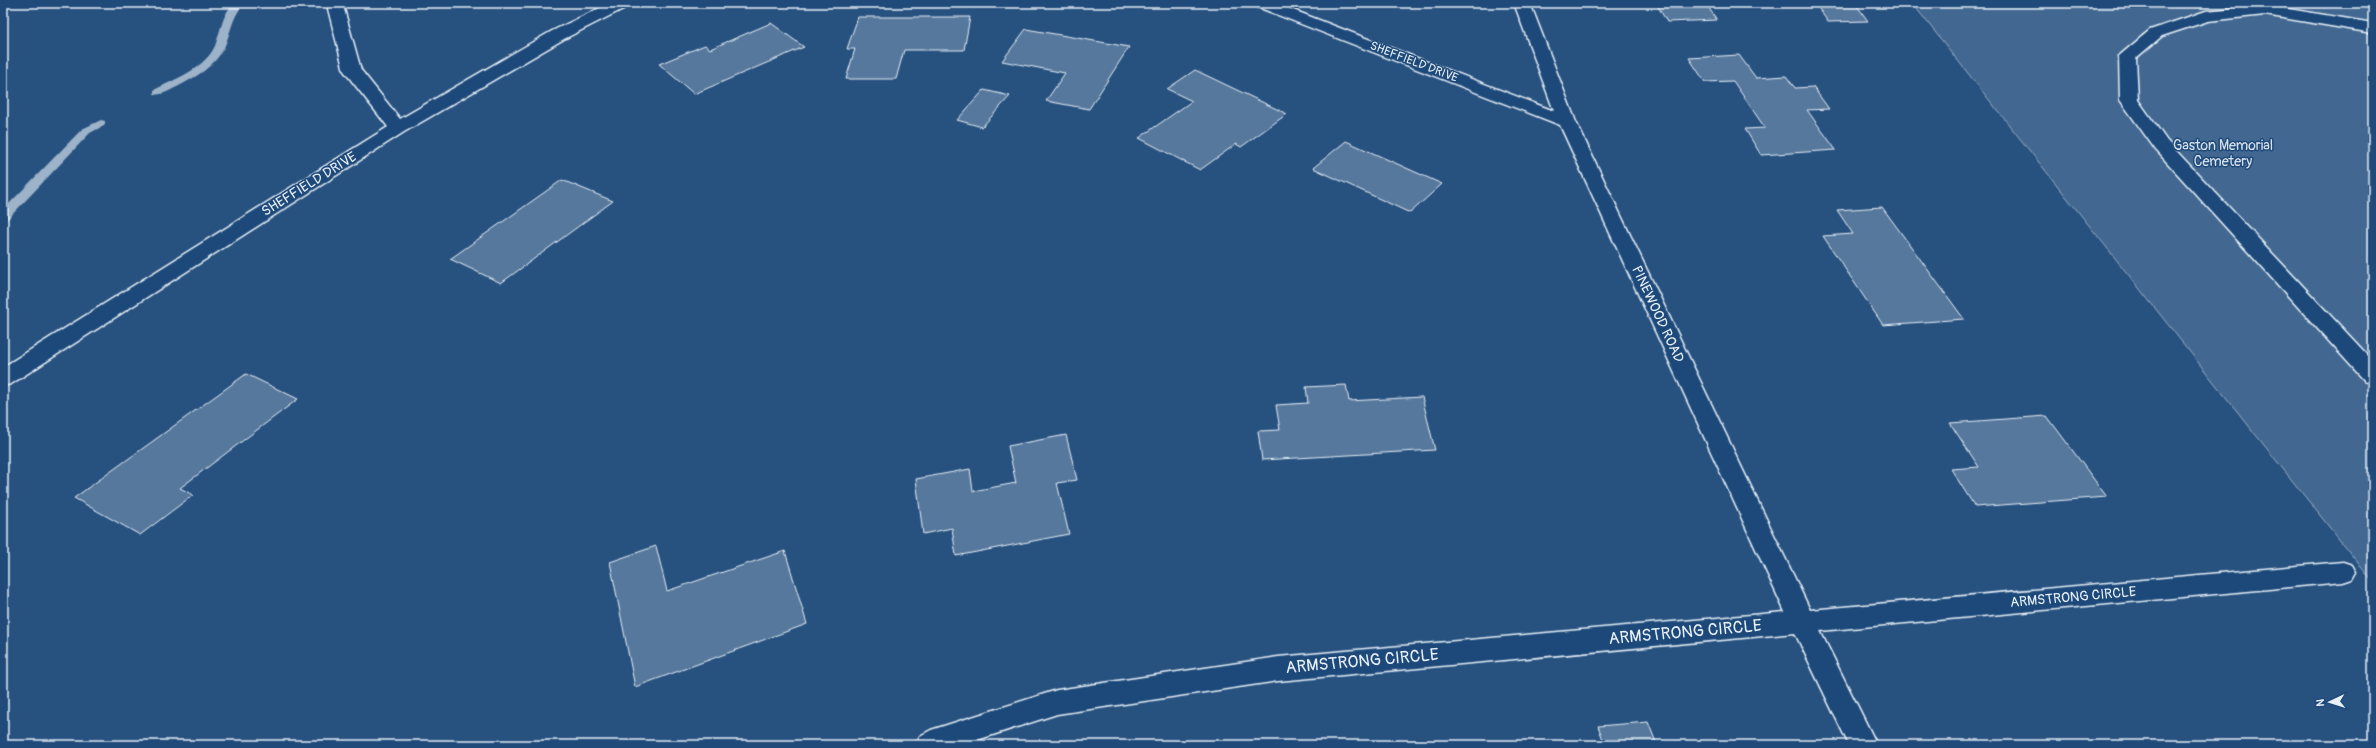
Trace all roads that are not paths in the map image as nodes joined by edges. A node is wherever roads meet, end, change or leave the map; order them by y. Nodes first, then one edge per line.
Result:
1 (337, 3) edge
2 (623, 3) edge
3 (1261, 3) edge
4 (1522, 3) edge
5 (2262, 7) edge
6 (2373, 28) edge
7 (1567, 122) junction
8 (398, 128) junction
9 (2373, 375) edge
10 (3, 378) edge
11 (2343, 572) dead end
12 (1803, 622) junction
13 (930, 745) edge
14 (1863, 745) edge

1 - 8 street
2 - 8 street, SHEFFIELD DRIVE
3 - 7 street, SHEFFIELD DRIVE
4 - 7 street, PINEWOOD ROAD
5 - 6 street
5 - 9 street
7 - 12 street, PINEWOOD ROAD
8 - 10 street, SHEFFIELD DRIVE
11 - 12 street, ARMSTRONG CIRCLE
12 - 13 street, ARMSTRONG CIRCLE
12 - 14 street

